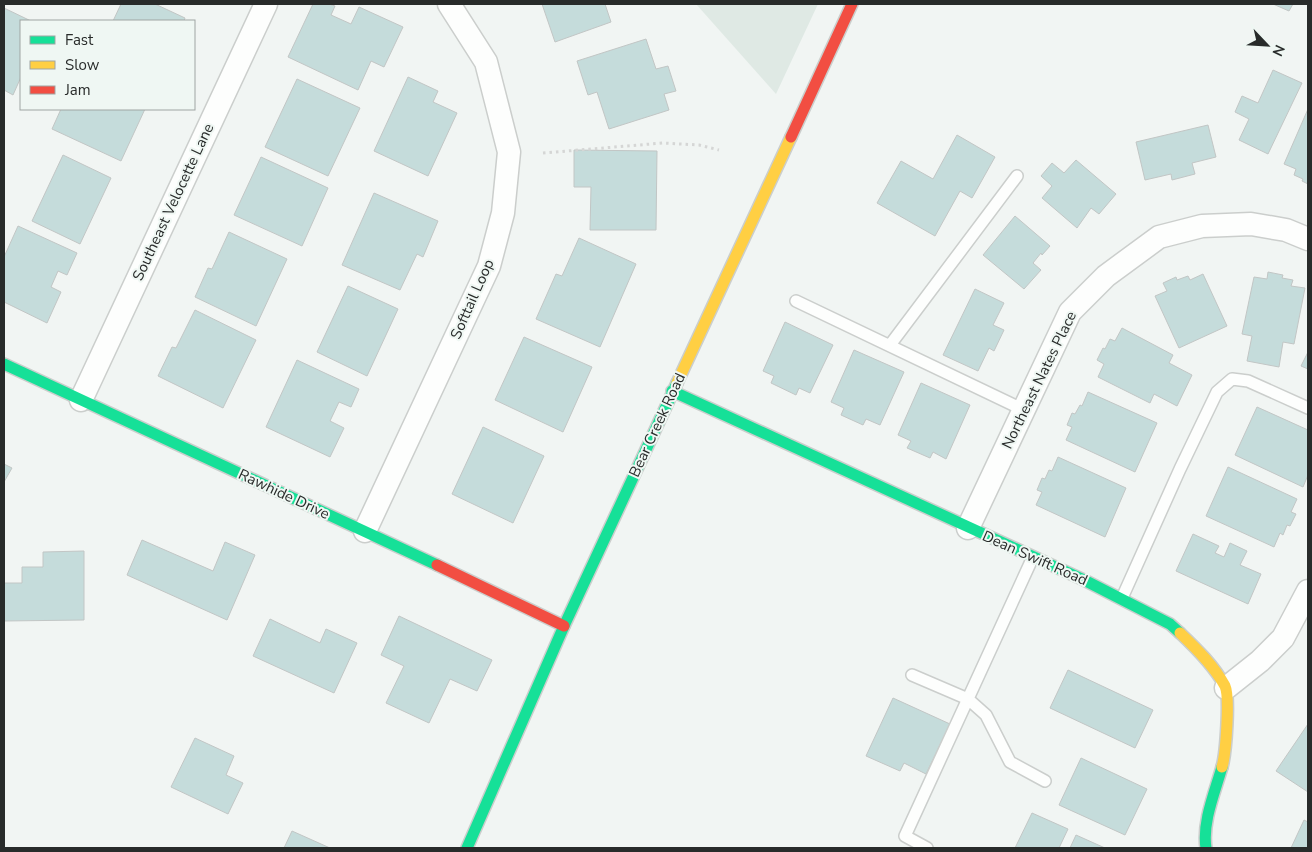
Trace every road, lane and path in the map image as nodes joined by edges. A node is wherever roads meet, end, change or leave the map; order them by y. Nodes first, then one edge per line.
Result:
1 (266, 4) edge
2 (449, 4) edge
3 (852, 4) edge
4 (719, 150) dead end
5 (543, 153) dead end
6 (1017, 176) dead end
7 (1308, 239) edge
8 (796, 301) dead end
9 (890, 345) junction
10 (4, 364) edge
11 (672, 391) junction
12 (81, 400) junction
13 (1308, 408) edge
14 (1024, 410) junction
15 (968, 528) junction
16 (365, 531) junction
17 (1033, 557) junction
18 (1308, 591) edge
19 (1122, 598) junction
20 (564, 626) junction
21 (912, 675) dead end
22 (1226, 688) junction
23 (968, 699) junction
24 (1045, 781) dead end
25 (468, 848) edge
26 (927, 848) edge
27 (1206, 848) edge

1 - 12 street, Southeast Velocette Lane
2 - 16 street, Softtail Loop
3 - 11 street, Bear Creek Road
4 - 5 path
6 - 9 lane
7 - 14 street, Northeast Nates Place
8 - 9 lane
9 - 14 lane
10 - 12 street, Rawhide Drive
11 - 15 street, Dean Swift Road
11 - 20 street, Bear Creek Road
12 - 16 street, Rawhide Drive
13 - 19 lane
14 - 15 street, Northeast Nates Place
15 - 17 street, Dean Swift Road
16 - 20 street, Rawhide Drive
17 - 19 street, Dean Swift Road
17 - 23 lane
18 - 22 street
19 - 22 street, Dean Swift Road
20 - 25 street, Bear Creek Road
21 - 23 lane
22 - 27 street
23 - 24 lane
23 - 26 lane

